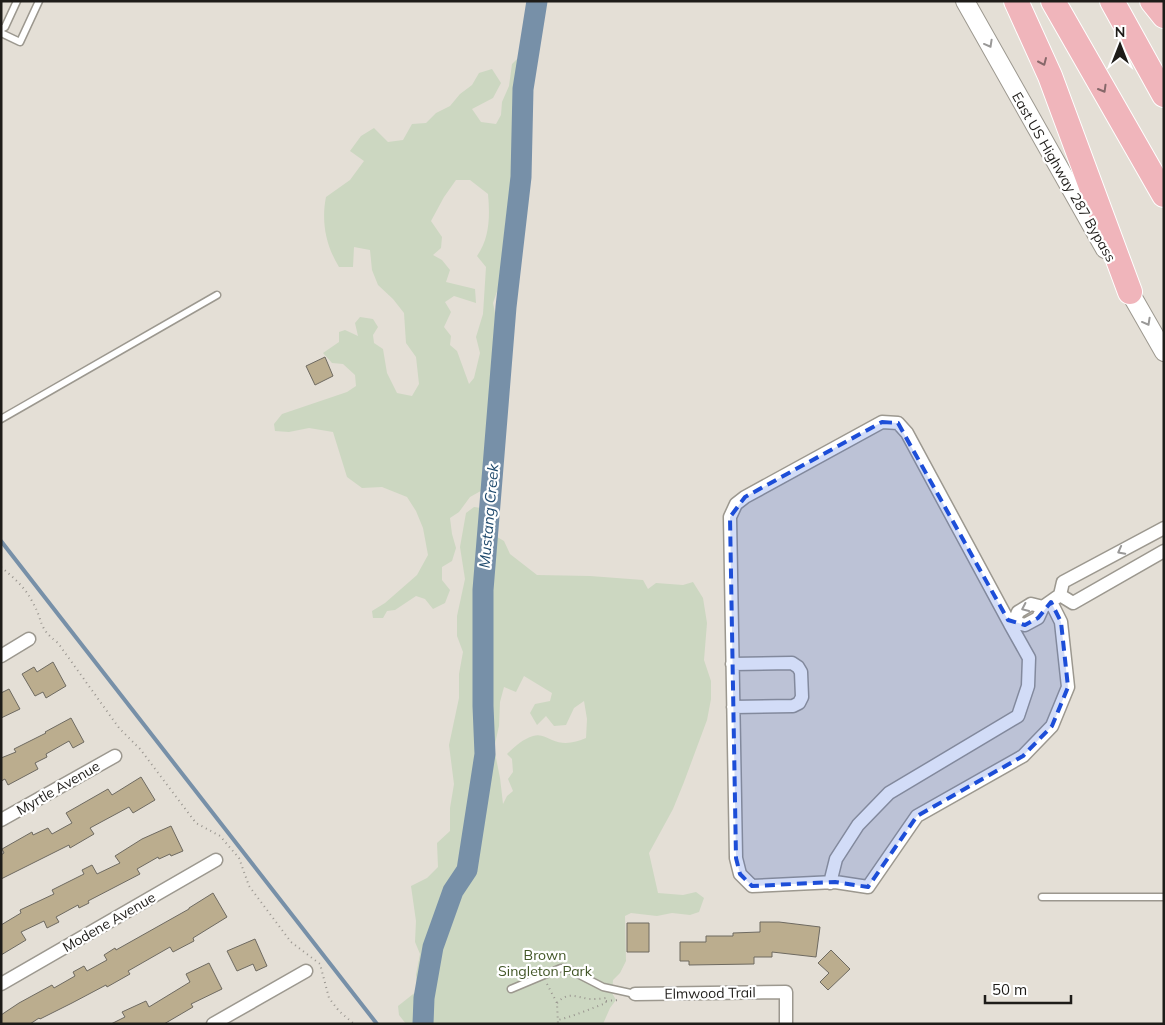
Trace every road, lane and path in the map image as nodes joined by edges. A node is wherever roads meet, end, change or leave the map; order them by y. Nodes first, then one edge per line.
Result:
1 (17, 1) edge
2 (39, 1) edge
3 (965, 1) edge
4 (1016, 1) edge
5 (1053, 1) edge
6 (1112, 1) edge
7 (1152, 1) edge
8 (1164, 16) edge
9 (1, 29) edge
10 (1, 33) edge
11 (1164, 95) edge
12 (1164, 195) edge
13 (1130, 292) junction
14 (217, 296) dead end
15 (1164, 352) edge
16 (1, 419) edge
17 (1164, 528) edge
18 (1164, 551) edge
19 (1, 567) edge
20 (1051, 601) junction
21 (1012, 623) junction
22 (29, 640) dead end
23 (1, 656) edge
24 (732, 664) junction
25 (733, 707) junction
26 (115, 756) dead end
27 (1, 820) edge
28 (216, 860) dead end
29 (830, 883) junction
30 (1042, 897) dead end
31 (1164, 897) edge
32 (306, 971) dead end
33 (543, 976) junction
34 (1, 984) edge
35 (511, 989) dead end
36 (635, 994) joint
37 (557, 1004) junction
38 (558, 1020) junction
39 (212, 1024) edge
40 (354, 1024) edge
41 (558, 1024) edge
42 (786, 1024) edge

1 - 9 lane
2 - 10 lane
3 -> 13 main road, East US Highway 287 Bypass
4 -> 13 highway
5 -> 12 highway
6 - 11 highway
7 - 8 highway
13 -> 15 main road, East US Highway 287 Bypass
14 - 16 lane
17 -> 20 street
18 - 20 street
19 - 40 path
20 - 21 street
20 - 29 street
21 - 24 street
21 - 29 street
22 - 23 street
24 - 25 street
24 - 25 street
25 - 29 street
26 - 27 street, Myrtle Avenue
28 - 34 street, Modene Avenue
30 - 31 lane
32 - 39 street
33 - 35 lane
33 - 36 lane
33 - 37 path
36 - 42 street, Elmwood Trail
37 - 38 path
37 - 38 path
38 - 41 path

